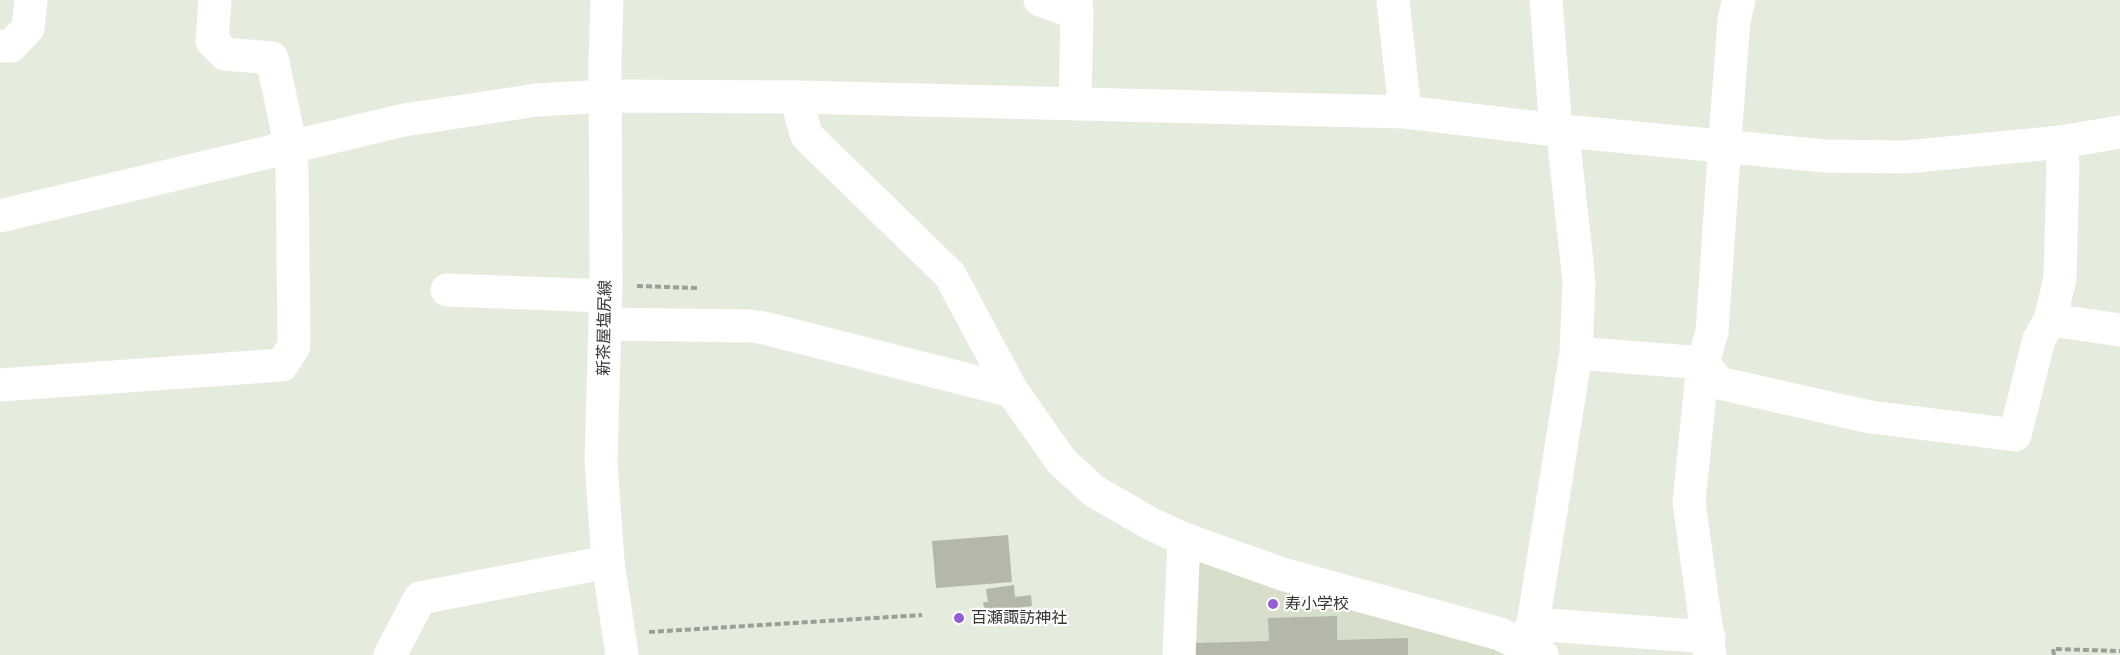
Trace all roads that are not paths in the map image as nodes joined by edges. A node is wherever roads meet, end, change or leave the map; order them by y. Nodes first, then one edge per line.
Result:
1 (31, 0) edge
2 (215, 0) edge
3 (607, 0) edge
4 (1040, 0) edge
5 (1393, 0) edge
6 (1546, 0) edge
7 (1739, 0) edge
8 (1076, 7) edge
9 (0, 46) edge
10 (605, 96) junction
11 (798, 97) junction
12 (1075, 104) junction
13 (1405, 112) junction
14 (1560, 131) junction
15 (2120, 132) edge
16 (2061, 142) junction
17 (1724, 145) junction
18 (291, 148) junction
19 (0, 216) edge
20 (447, 291) dead end
21 (606, 302) junction
22 (2050, 321) junction
23 (2120, 330) edge
24 (1576, 353) junction
25 (1703, 363) junction
26 (0, 385) edge
27 (1012, 391) junction
28 (1184, 539) junction
29 (608, 562) junction
30 (1532, 641) edge
31 (620, 645) edge
32 (1709, 646) edge
33 (390, 655) edge
34 (1179, 655) edge

1 - 9 street
2 - 18 street
3 - 10 street, 新茶屋塩尻線
4 - 8 street
5 - 13 street
6 - 14 street
7 - 17 street
8 - 12 street
10 - 11 street
10 - 18 street
10 - 21 street, 新茶屋塩尻線
11 - 12 street
11 - 27 street
12 - 13 street
13 - 14 street
14 - 17 street
14 - 24 street
15 - 16 street
16 - 17 street
16 - 22 street
17 - 25 street
18 - 19 street
18 - 26 street
20 - 21 street
21 - 27 street
21 - 29 street, 新茶屋塩尻線
22 - 23 street
22 - 25 street
24 - 25 street
24 - 30 street
25 - 32 street
27 - 28 street
28 - 30 street
28 - 34 street
29 - 31 street, 新茶屋塩尻線
29 - 33 street
30 - 32 street

